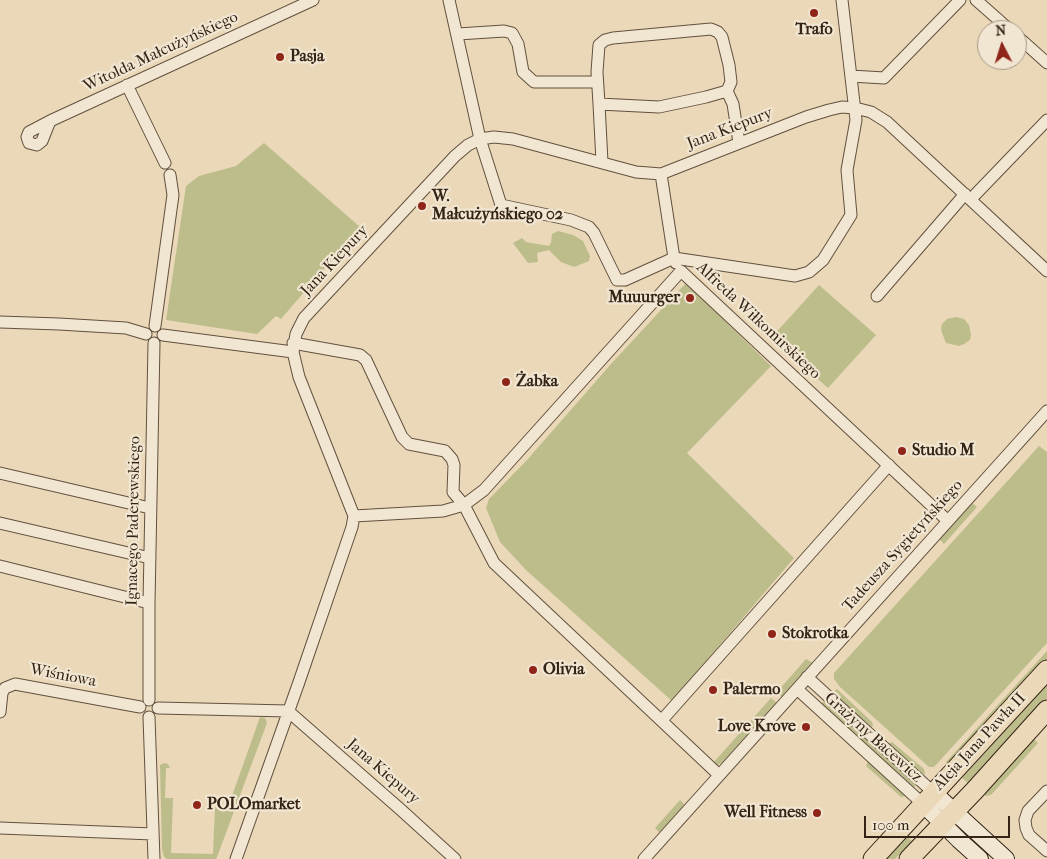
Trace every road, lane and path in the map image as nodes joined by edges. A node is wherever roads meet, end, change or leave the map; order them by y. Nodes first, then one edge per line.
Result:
1 (313, 0) edge
2 (450, 0) edge
3 (842, 0) edge
4 (960, 0) edge
5 (976, 0) edge
6 (999, 20) edge
7 (458, 34) junction
8 (1027, 45) edge
9 (1047, 63) edge
10 (851, 76) junction
11 (597, 82) junction
12 (127, 85) junction
13 (727, 90) junction
14 (599, 104) junction
15 (855, 108) junction
16 (1047, 120) edge
17 (50, 121) dead end
18 (480, 139) junction
19 (738, 143) junction
20 (602, 162) junction
21 (165, 163) dead end
22 (661, 174) junction
23 (170, 175) dead end
24 (968, 196) junction
25 (674, 258) junction
26 (1047, 270) edge
27 (681, 271) junction
28 (876, 296) dead end
29 (0, 322) edge
30 (155, 326) junction
31 (146, 334) junction
32 (163, 335) junction
33 (154, 343) junction
34 (293, 347) junction
35 (1047, 411) edge
36 (889, 465) junction
37 (0, 473) edge
38 (464, 505) junction
39 (150, 508) junction
40 (354, 516) junction
41 (948, 520) junction
42 (0, 523) edge
43 (150, 558) junction
44 (0, 566) edge
45 (149, 602) junction
46 (1047, 670) edge
47 (807, 677) junction
48 (797, 689) junction
49 (145, 703) junction
50 (158, 708) junction
51 (1047, 710) edge
52 (0, 712) edge
53 (288, 712) junction
54 (149, 717) junction
55 (662, 720) junction
56 (720, 775) junction
57 (1047, 791) edge
58 (929, 799) junction
59 (948, 818) junction
60 (0, 828) edge
61 (153, 834) junction
62 (1047, 851) edge
63 (154, 859) edge
64 (236, 859) edge
65 (454, 859) edge
66 (644, 859) edge
67 (873, 859) edge
68 (909, 859) edge
69 (980, 859) edge
70 (1006, 859) edge

1 - 12 street, Witolda Małcużyńskiego
2 - 7 street
3 - 10 street
4 - 10 street
5 - 6 street
7 - 11 street
7 - 18 street
8 - 9 street
10 - 15 street
11 - 13 street
11 - 14 street
12 - 17 street, Witolda Małcużyńskiego
12 - 21 street
13 - 14 street
13 - 19 street
14 - 20 street
15 - 19 street, Jana Kiepury
15 - 24 street, Jana Kiepury
15 - 25 street
16 - 24 street
18 - 20 street, Jana Kiepury
18 - 25 street
18 - 34 street, Jana Kiepury
19 - 22 street, Jana Kiepury
20 - 22 street, Jana Kiepury
22 - 25 street, Alfreda Wiłkomirskiego
23 - 30 street
24 - 26 street, Jana Kiepury
24 - 28 street
25 - 27 street, Alfreda Wiłkomirskiego
27 - 36 street, Alfreda Wiłkomirskiego
27 - 38 street, Alfreda Wiłkomirskiego
29 - 31 street
30 - 31 street
30 - 32 street
31 - 33 street
32 - 33 street
32 - 34 street
33 - 39 street, Ignacego Paderewskiego
34 - 38 street
34 - 40 street
35 - 41 street, Tadeusza Sygietyńskiego
36 - 41 street, Alfreda Wiłkomirskiego
36 - 55 street
37 - 39 street
38 - 40 street
38 - 55 street
39 - 43 street, Ignacego Paderewskiego
40 - 53 street
41 - 47 street, Tadeusza Sygietyńskiego
42 - 43 street
43 - 45 street, Ignacego Paderewskiego
44 - 45 street
45 - 49 street, Ignacego Paderewskiego
46 - 58 main road, Aleja Jana Pawła II
47 - 48 street, Tadeusza Sygietyńskiego
47 - 58 street, Grażyny Bacewicz
48 - 56 street, Tadeusza Sygietyńskiego
48 - 58 street, Grażyny Bacewicz
49 - 50 street
49 - 52 street, Wiśniowa
49 - 54 street
50 - 53 street
50 - 54 street
51 - 59 main road, Aleja Jana Pawła II
53 - 64 street
53 - 65 street, Jana Kiepury
54 - 61 street
55 - 56 street
56 - 66 street, Tadeusza Sygietyńskiego
57 - 62 street
58 - 59 street, Grażyny Bacewicz
58 - 67 main road, Aleja Jana Pawła II
59 - 68 main road, Aleja Jana Pawła II
59 - 69 street, Grażyny Bacewicz
59 - 70 street, Grażyny Bacewicz
60 - 61 street
61 - 63 street

